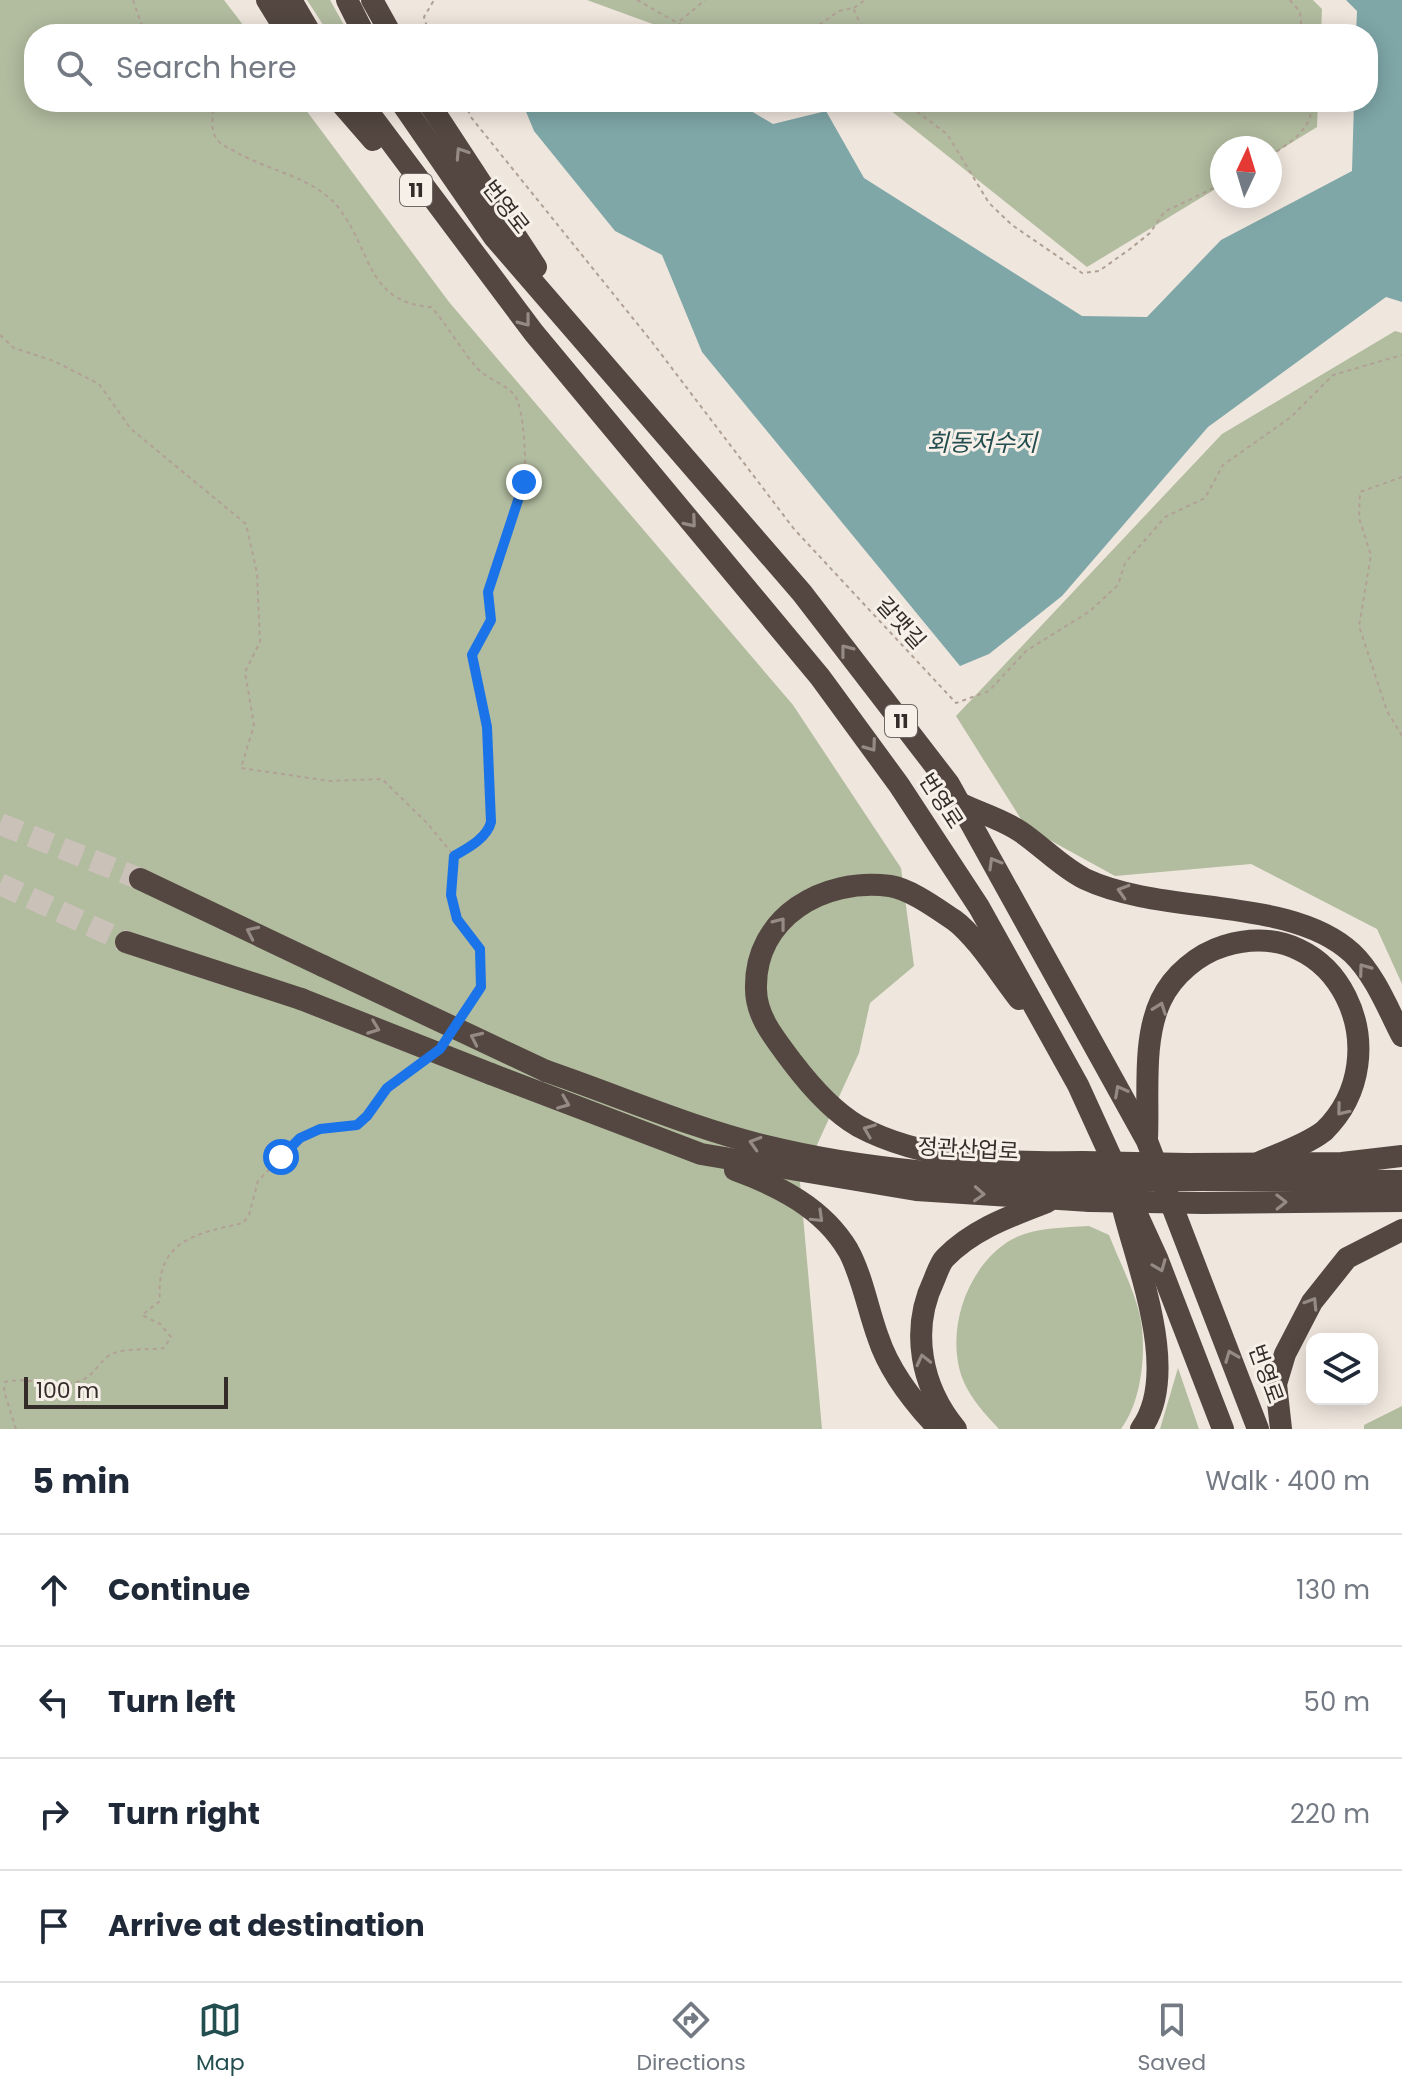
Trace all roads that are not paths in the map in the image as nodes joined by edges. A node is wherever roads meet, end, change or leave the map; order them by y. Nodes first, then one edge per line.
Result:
1 (267, 0) edge
2 (291, 0) edge
3 (347, 0) edge
4 (372, 0) edge
5 (282, 24) edge
6 (305, 24) edge
7 (359, 24) edge
8 (385, 24) edge
9 (349, 112) edge
10 (368, 112) edge
11 (408, 112) edge
12 (435, 112) edge
13 (491, 278) junction
14 (581, 335) junction
15 (961, 804) junction
16 (140, 879) tunnel mouth
17 (126, 942) tunnel mouth
18 (1402, 1036) edge
19 (1057, 1046) junction
20 (1147, 1141) junction
21 (701, 1154) junction
22 (1402, 1156) edge
23 (817, 1157) junction
24 (1111, 1160) junction
25 (1006, 1163) junction
26 (1258, 1163) junction
27 (1192, 1172) junction
28 (1085, 1181) junction
29 (1402, 1181) edge
30 (1057, 1198) junction
31 (1402, 1201) edge
32 (1402, 1230) edge
33 (939, 1429) edge
34 (956, 1429) edge
35 (1141, 1429) edge
36 (1223, 1429) edge
37 (1258, 1429) edge
38 (1281, 1429) edge

1 - 5 highway
2 - 6 highway
3 - 7 highway
4 - 8 highway
9 - 13 highway, 번영로 / 11
10 - 13 highway, 번영로 / 11
11 - 14 highway, 번영로 / 11
14 -> 12 highway, 번영로 / 11
13 -> 19 highway, 번영로 / 11
15 -> 14 highway, 번영로 / 11
18 -> 15 highway
20 -> 15 highway, 번영로 / 11
23 -> 16 highway, 정관산업로, bridge
17 -> 21 highway, 정관산업로, bridge
19 - 24 highway, 번영로 / 11
25 -> 19 highway
20 -> 26 highway
37 -> 20 highway, 번영로 / 11
21 -> 30 highway, 정관산업로
21 -> 33 highway
22 - 26 highway
23 - 25 highway
23 - 28 highway, 정관산업로
24 - 35 highway
24 -> 36 highway, 번영로 / 11
25 - 28 highway
26 - 27 highway
27 - 28 highway, bridge
27 - 29 highway
28 - 30 highway, 정관산업로
28 -> 31 highway, bridge
34 -> 30 highway
38 -> 32 highway

